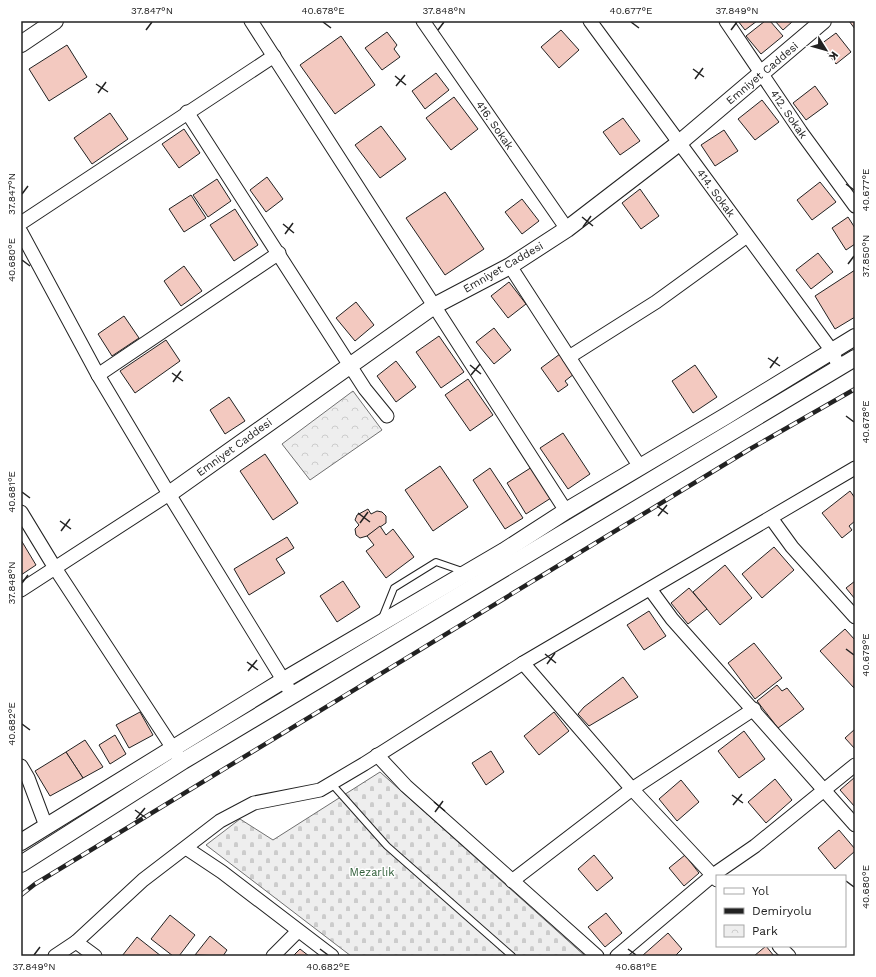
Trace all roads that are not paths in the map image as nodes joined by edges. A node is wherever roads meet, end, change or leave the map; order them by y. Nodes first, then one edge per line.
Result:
1 (55, 21) edge
2 (251, 21) edge
3 (423, 21) edge
4 (590, 21) edge
5 (726, 21) edge
6 (823, 21) edge
7 (21, 44) edge
8 (274, 56) junction
9 (762, 73) junction
10 (187, 112) junction
11 (679, 143) junction
12 (855, 206) edge
13 (21, 223) edge
14 (567, 229) junction
15 (21, 232) edge
16 (747, 236) junction
17 (279, 253) junction
18 (510, 266) junction
19 (434, 306) junction
20 (855, 337) edge
21 (832, 351) junction
22 (569, 357) junction
23 (855, 358) edge
24 (350, 364) junction
25 (839, 367) junction
26 (98, 375) junction
27 (387, 416) dead end
28 (640, 467) junction
29 (855, 468) edge
30 (169, 494) junction
31 (566, 511) junction
32 (21, 512) edge
33 (771, 518) junction
34 (55, 568) junction
35 (466, 572) junction
36 (650, 589) junction
37 (21, 590) edge
38 (855, 617) edge
39 (380, 623) junction
40 (523, 662) junction
41 (284, 680) junction
42 (293, 696) junction
43 (754, 709) junction
44 (172, 749) junction
45 (377, 755) junction
46 (183, 762) junction
47 (855, 765) edge
48 (21, 766) edge
49 (331, 783) junction
50 (632, 789) junction
51 (825, 790) junction
52 (855, 825) edge
53 (46, 826) junction
54 (21, 842) edge
55 (186, 848) junction
56 (21, 864) edge
57 (718, 875) edge
58 (715, 877) edge
59 (512, 882) junction
60 (298, 931) junction
61 (76, 942) junction
62 (781, 947) edge
63 (55, 956) edge
64 (95, 956) edge
65 (273, 956) edge
66 (332, 956) edge
67 (512, 956) edge
68 (597, 956) edge
69 (617, 956) edge
70 (790, 956) edge

1 - 7 street
2 - 8 street
3 - 14 street, 416. Sokak
4 - 11 street, 414. Sokak
5 - 9 street, 412. Sokak
6 - 9 street, Emniyet Caddesi
8 - 10 street
8 - 19 street
9 - 11 street, Emniyet Caddesi
9 - 12 street, 412. Sokak
10 - 13 street
10 - 17 street
11 - 14 street, Emniyet Caddesi
11 - 16 street, 414. Sokak
14 - 18 street, Emniyet Caddesi
15 - 26 street
16 - 21 street, 414. Sokak
16 - 22 street
17 - 24 street
17 - 26 street
18 - 19 street, Emniyet Caddesi
18 - 22 street
19 - 24 street, Emniyet Caddesi
19 - 31 street
20 - 21 street
21 - 25 street, 414. Sokak
21 - 28 street
22 - 28 street
23 - 25 street
24 - 27 street
24 - 30 street, Emniyet Caddesi
25 - 42 street
26 - 30 street
28 - 31 street
29 - 33 street
30 - 34 street
30 - 41 street
31 - 35 street
32 - 34 street
33 - 36 street
33 - 38 street
34 - 37 street
34 - 44 street
35 - 39 street
35 - 39 lane
36 - 40 street
36 - 43 street
39 - 41 street
40 - 45 street
40 - 50 street
41 - 42 street
41 - 44 street
42 - 46 street
43 - 50 street
43 - 51 street
44 - 46 street
44 - 53 street
45 - 49 street
45 - 59 street
46 - 56 street
47 - 51 street
48 - 53 street
49 - 55 street
49 - 67 lane
50 - 58 street
50 - 59 street
51 - 52 street
51 - 57 street
53 - 54 street
55 - 60 street
55 - 61 street
58 - 69 street
59 - 68 street
60 - 65 street
60 - 66 street
61 - 63 street
61 - 64 street
62 - 70 street

